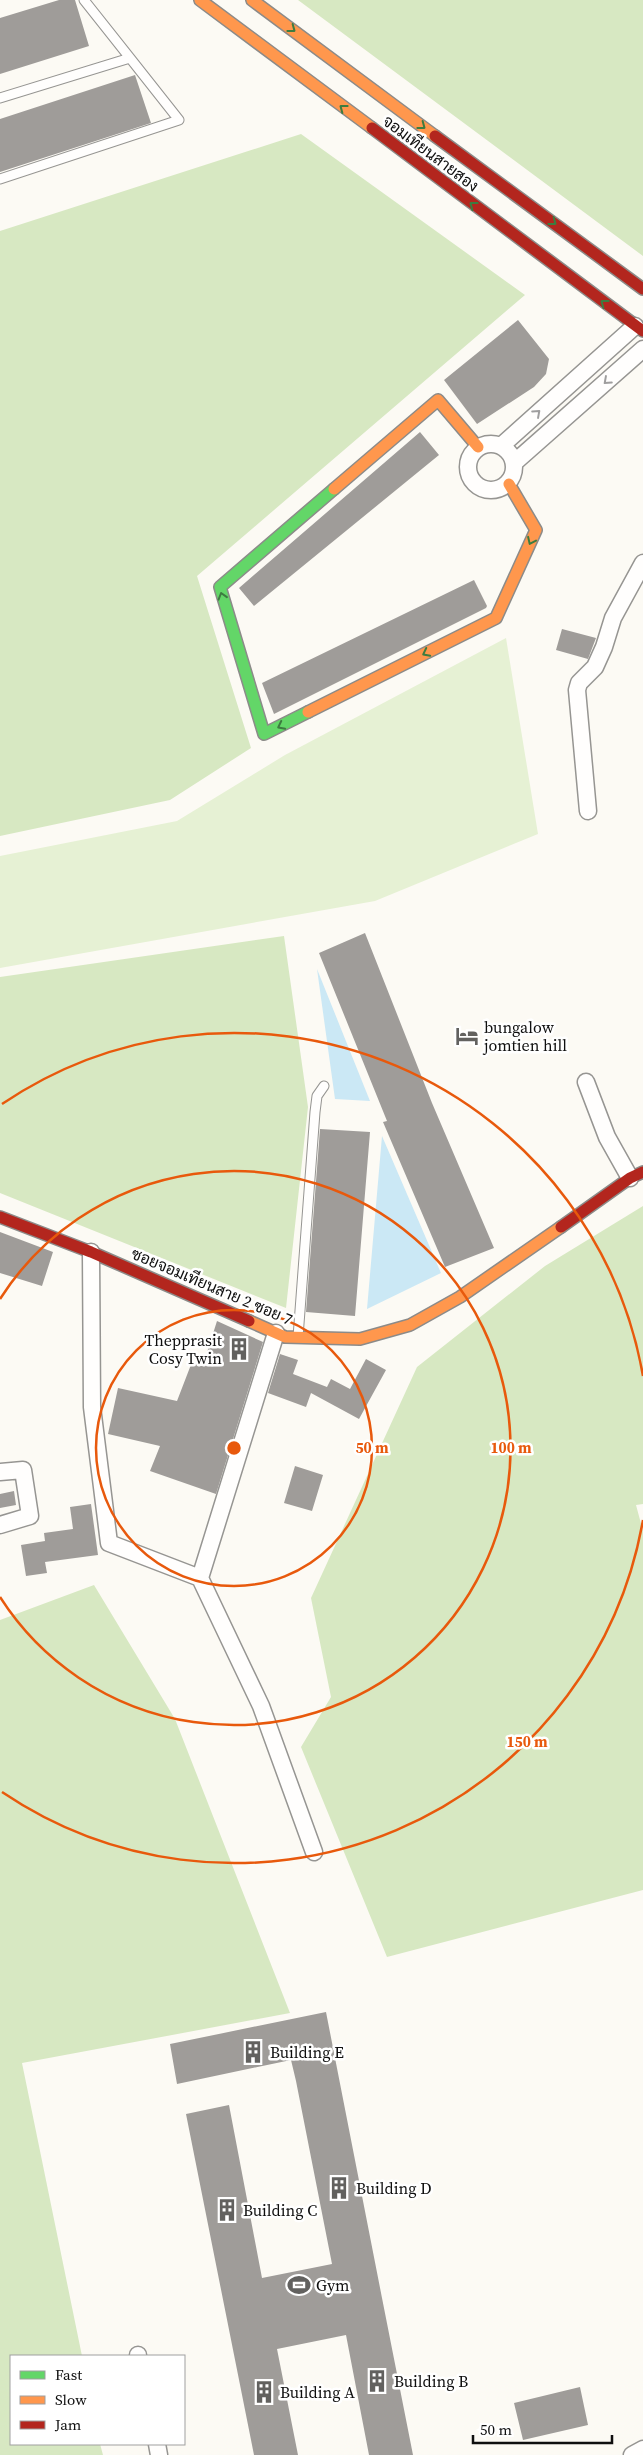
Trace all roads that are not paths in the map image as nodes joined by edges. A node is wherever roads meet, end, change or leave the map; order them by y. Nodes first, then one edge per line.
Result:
1 (84, 0) edge
2 (200, 0) edge
3 (252, 0) edge
4 (130, 58) junction
5 (0, 98) edge
6 (0, 179) edge
7 (643, 289) edge
8 (639, 329) edge
9 (643, 349) edge
10 (501, 446) junction
11 (478, 447) junction
12 (514, 463) junction
13 (509, 484) junction
14 (643, 563) edge
15 (588, 811) dead end
16 (586, 1082) dead end
17 (324, 1086) dead end
18 (636, 1175) edge
19 (0, 1217) edge
20 (91, 1252) junction
21 (276, 1333) junction
22 (298, 1337) junction
23 (0, 1472) edge
24 (0, 1525) edge
25 (200, 1578) junction
26 (314, 1852) dead end
27 (643, 2449) edge
28 (632, 2455) edge

1 - 4 lane
8 -> 2 street, จอมเทียนสายสอง
3 -> 7 street, จอมเทียนสายสอง
4 - 5 lane
4 - 6 lane
10 -> 8 street
9 -> 12 street
10 - 11 street
10 - 12 street
11 - 13 street
13 -> 11 street
12 - 13 street
14 - 15 street
16 - 18 street
17 - 22 lane
18 - 22 street, ซอยจอมเทียนสาย 2 ซอย 7
19 - 20 street, ซอยจอมเทียนสาย 2 ซอย 7
20 - 21 street, ซอยจอมเทียนสาย 2 ซอย 7
20 - 25 street
21 - 22 street, ซอยจอมเทียนสาย 2 ซอย 7
21 - 25 street
23 - 24 street
25 - 26 street
27 - 28 street

